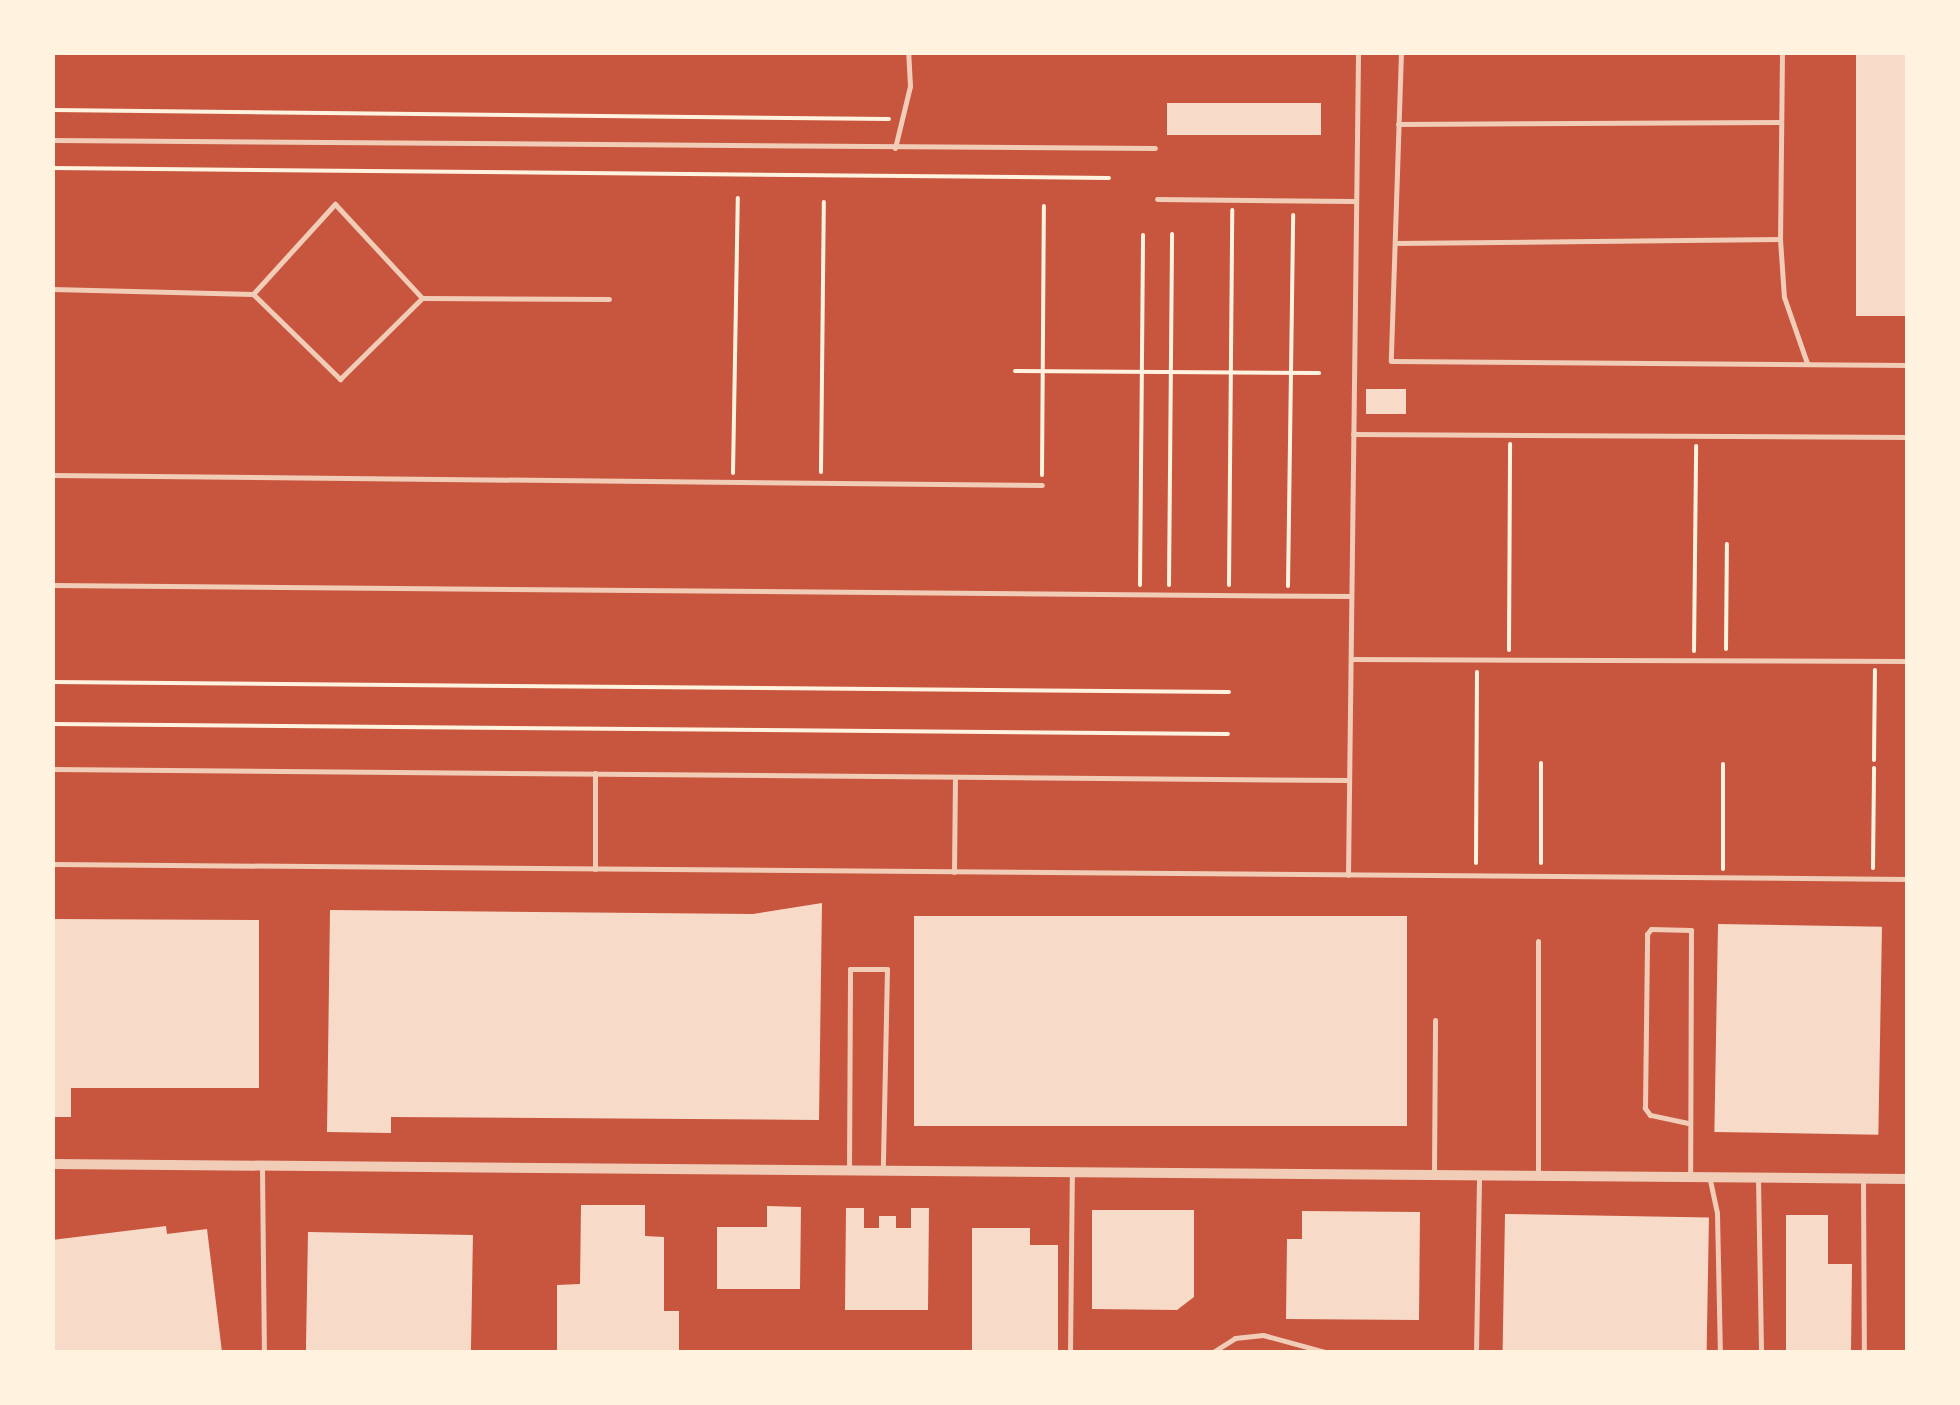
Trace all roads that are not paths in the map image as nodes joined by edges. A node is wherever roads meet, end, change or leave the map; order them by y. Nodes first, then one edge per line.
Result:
1 (908, 52) edge
2 (1358, 52) edge
3 (1400, 52) edge
4 (1782, 52) edge
5 (1781, 122) junction
6 (1398, 124) junction
7 (52, 140) edge
8 (895, 148) junction
9 (1155, 148) dead end
10 (1157, 199) dead end
11 (1354, 202) junction
12 (1780, 239) junction
13 (1395, 243) junction
14 (52, 289) edge
15 (253, 294) junction
16 (422, 298) junction
17 (609, 300) dead end
18 (1807, 362) junction
19 (1908, 365) edge
20 (1353, 434) junction
21 (1908, 438) edge
22 (52, 475) edge
23 (1042, 485) road end
24 (52, 585) edge
25 (1351, 596) junction
26 (1350, 659) junction
27 (1908, 661) edge
28 (52, 769) edge
29 (596, 774) junction
30 (955, 777) junction
31 (1349, 780) junction
32 (52, 864) edge
33 (594, 869) junction
34 (954, 872) junction
35 (1348, 875) junction
36 (1908, 879) edge
37 (1538, 942) dead end
38 (1435, 1020) dead end
39 (1688, 1122) junction
40 (52, 1164) edge
41 (262, 1165) junction
42 (849, 1170) junction
43 (883, 1170) junction
44 (1072, 1172) junction
45 (1434, 1175) junction
46 (1478, 1176) junction
47 (1538, 1176) junction
48 (1690, 1177) junction
49 (1709, 1177) junction
50 (1758, 1178) junction
51 (1863, 1179) junction
52 (1908, 1179) edge
53 (264, 1352) edge
54 (1070, 1352) edge
55 (1213, 1352) edge
56 (1325, 1352) edge
57 (1476, 1352) edge
58 (1720, 1352) edge
59 (1761, 1352) edge
60 (1864, 1352) edge

1 - 8 lane
2 - 11 lane
3 - 6 lane
4 - 5 lane
5 - 6 lane
5 - 12 lane
6 - 13 lane
7 - 8 lane
8 - 9 lane
10 - 11 lane
11 - 20 lane
12 - 13 lane
12 - 18 lane
13 - 18 lane
14 - 15 lane
15 - 16 lane
15 - 16 lane
16 - 17 lane
18 - 19 lane
20 - 21 lane
20 - 25 lane
22 - 23 lane
24 - 25 lane
25 - 26 lane
26 - 27 lane
26 - 31 lane
28 - 29 lane
29 - 30 lane
29 - 33 lane
30 - 31 lane
30 - 34 lane
31 - 35 lane
32 - 33 lane
33 - 34 lane
34 - 35 lane
35 - 36 lane
37 - 47 lane
38 - 45 lane
39 - 39 lane
39 - 48 lane
40 - 41 street
41 - 42 street
41 - 53 lane
42 - 43 street
42 - 43 lane
43 - 44 street
44 - 45 street
44 - 54 lane
45 - 46 street
46 - 47 street
46 - 57 lane
47 - 48 street
48 - 49 street
49 - 50 street
49 - 58 lane
50 - 51 street
50 - 59 lane
51 - 52 street
51 - 60 lane
55 - 56 lane

